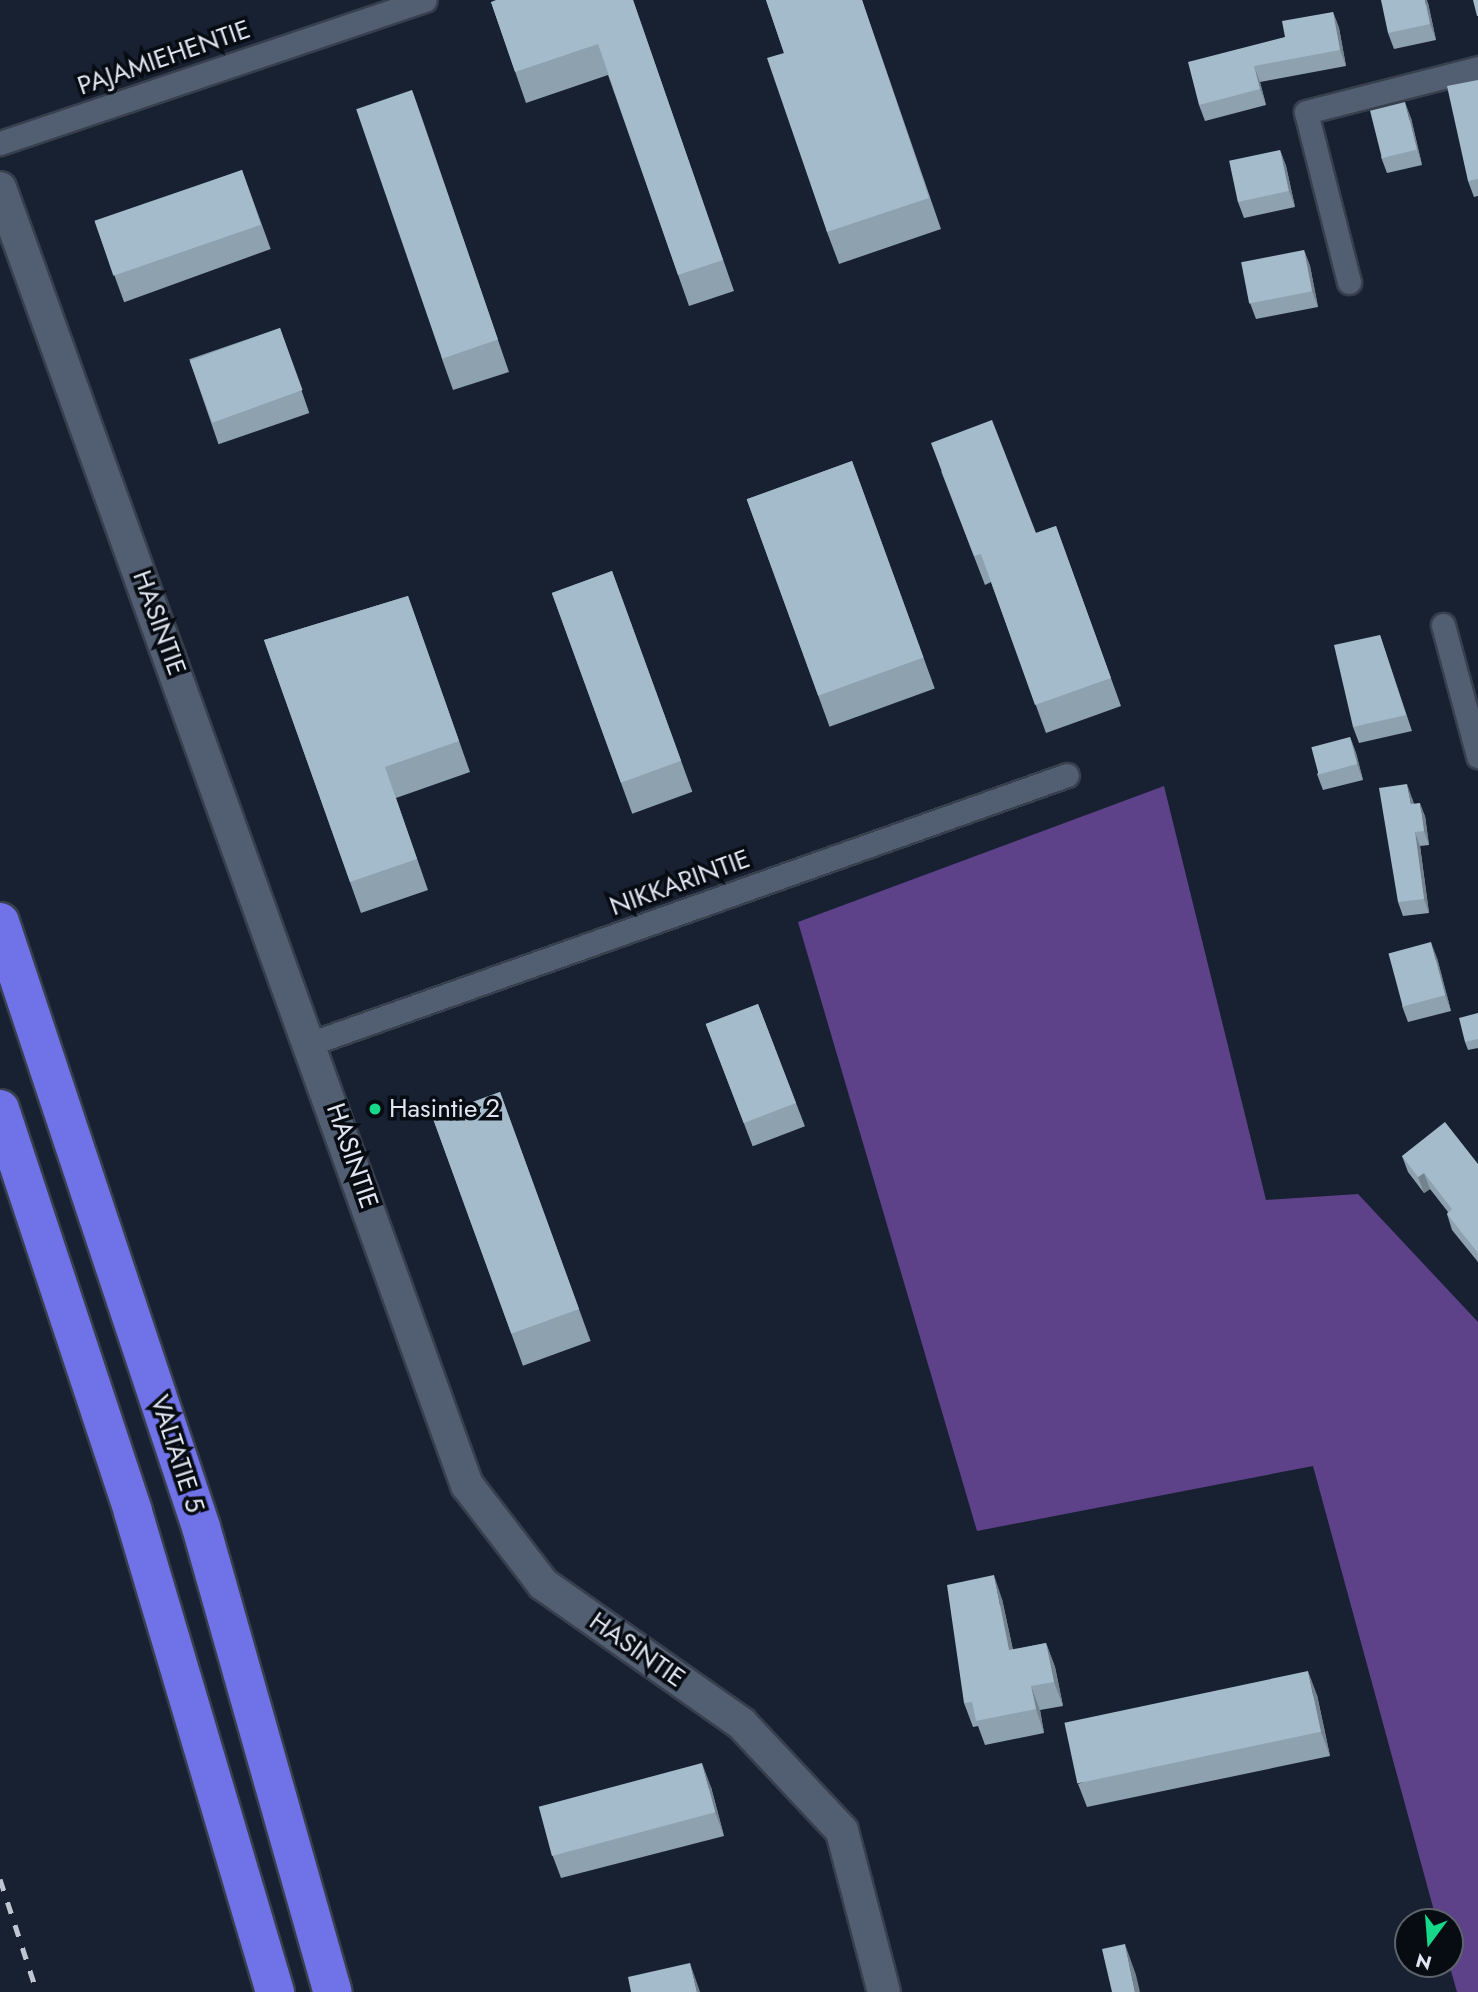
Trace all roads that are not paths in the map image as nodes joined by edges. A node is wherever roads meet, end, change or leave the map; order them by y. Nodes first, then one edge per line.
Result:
1 (425, 0) edge
2 (1478, 68) edge
3 (0, 143) edge
4 (0, 188) edge
5 (1349, 282) dead end
6 (1443, 625) dead end
7 (1478, 756) edge
8 (1067, 775) dead end
9 (0, 922) edge
10 (313, 1043) junction
11 (0, 1109) edge
12 (275, 1992) edge
13 (333, 1992) edge
14 (884, 1992) edge

1 - 3 street, PAJAMIEHENTIE
2 - 5 street
4 - 10 street, HASINTIE
6 - 7 street
8 - 10 street, NIKKARINTIE
9 - 13 highway, VALTATIE 5
10 - 14 street, HASINTIE
11 - 12 highway

